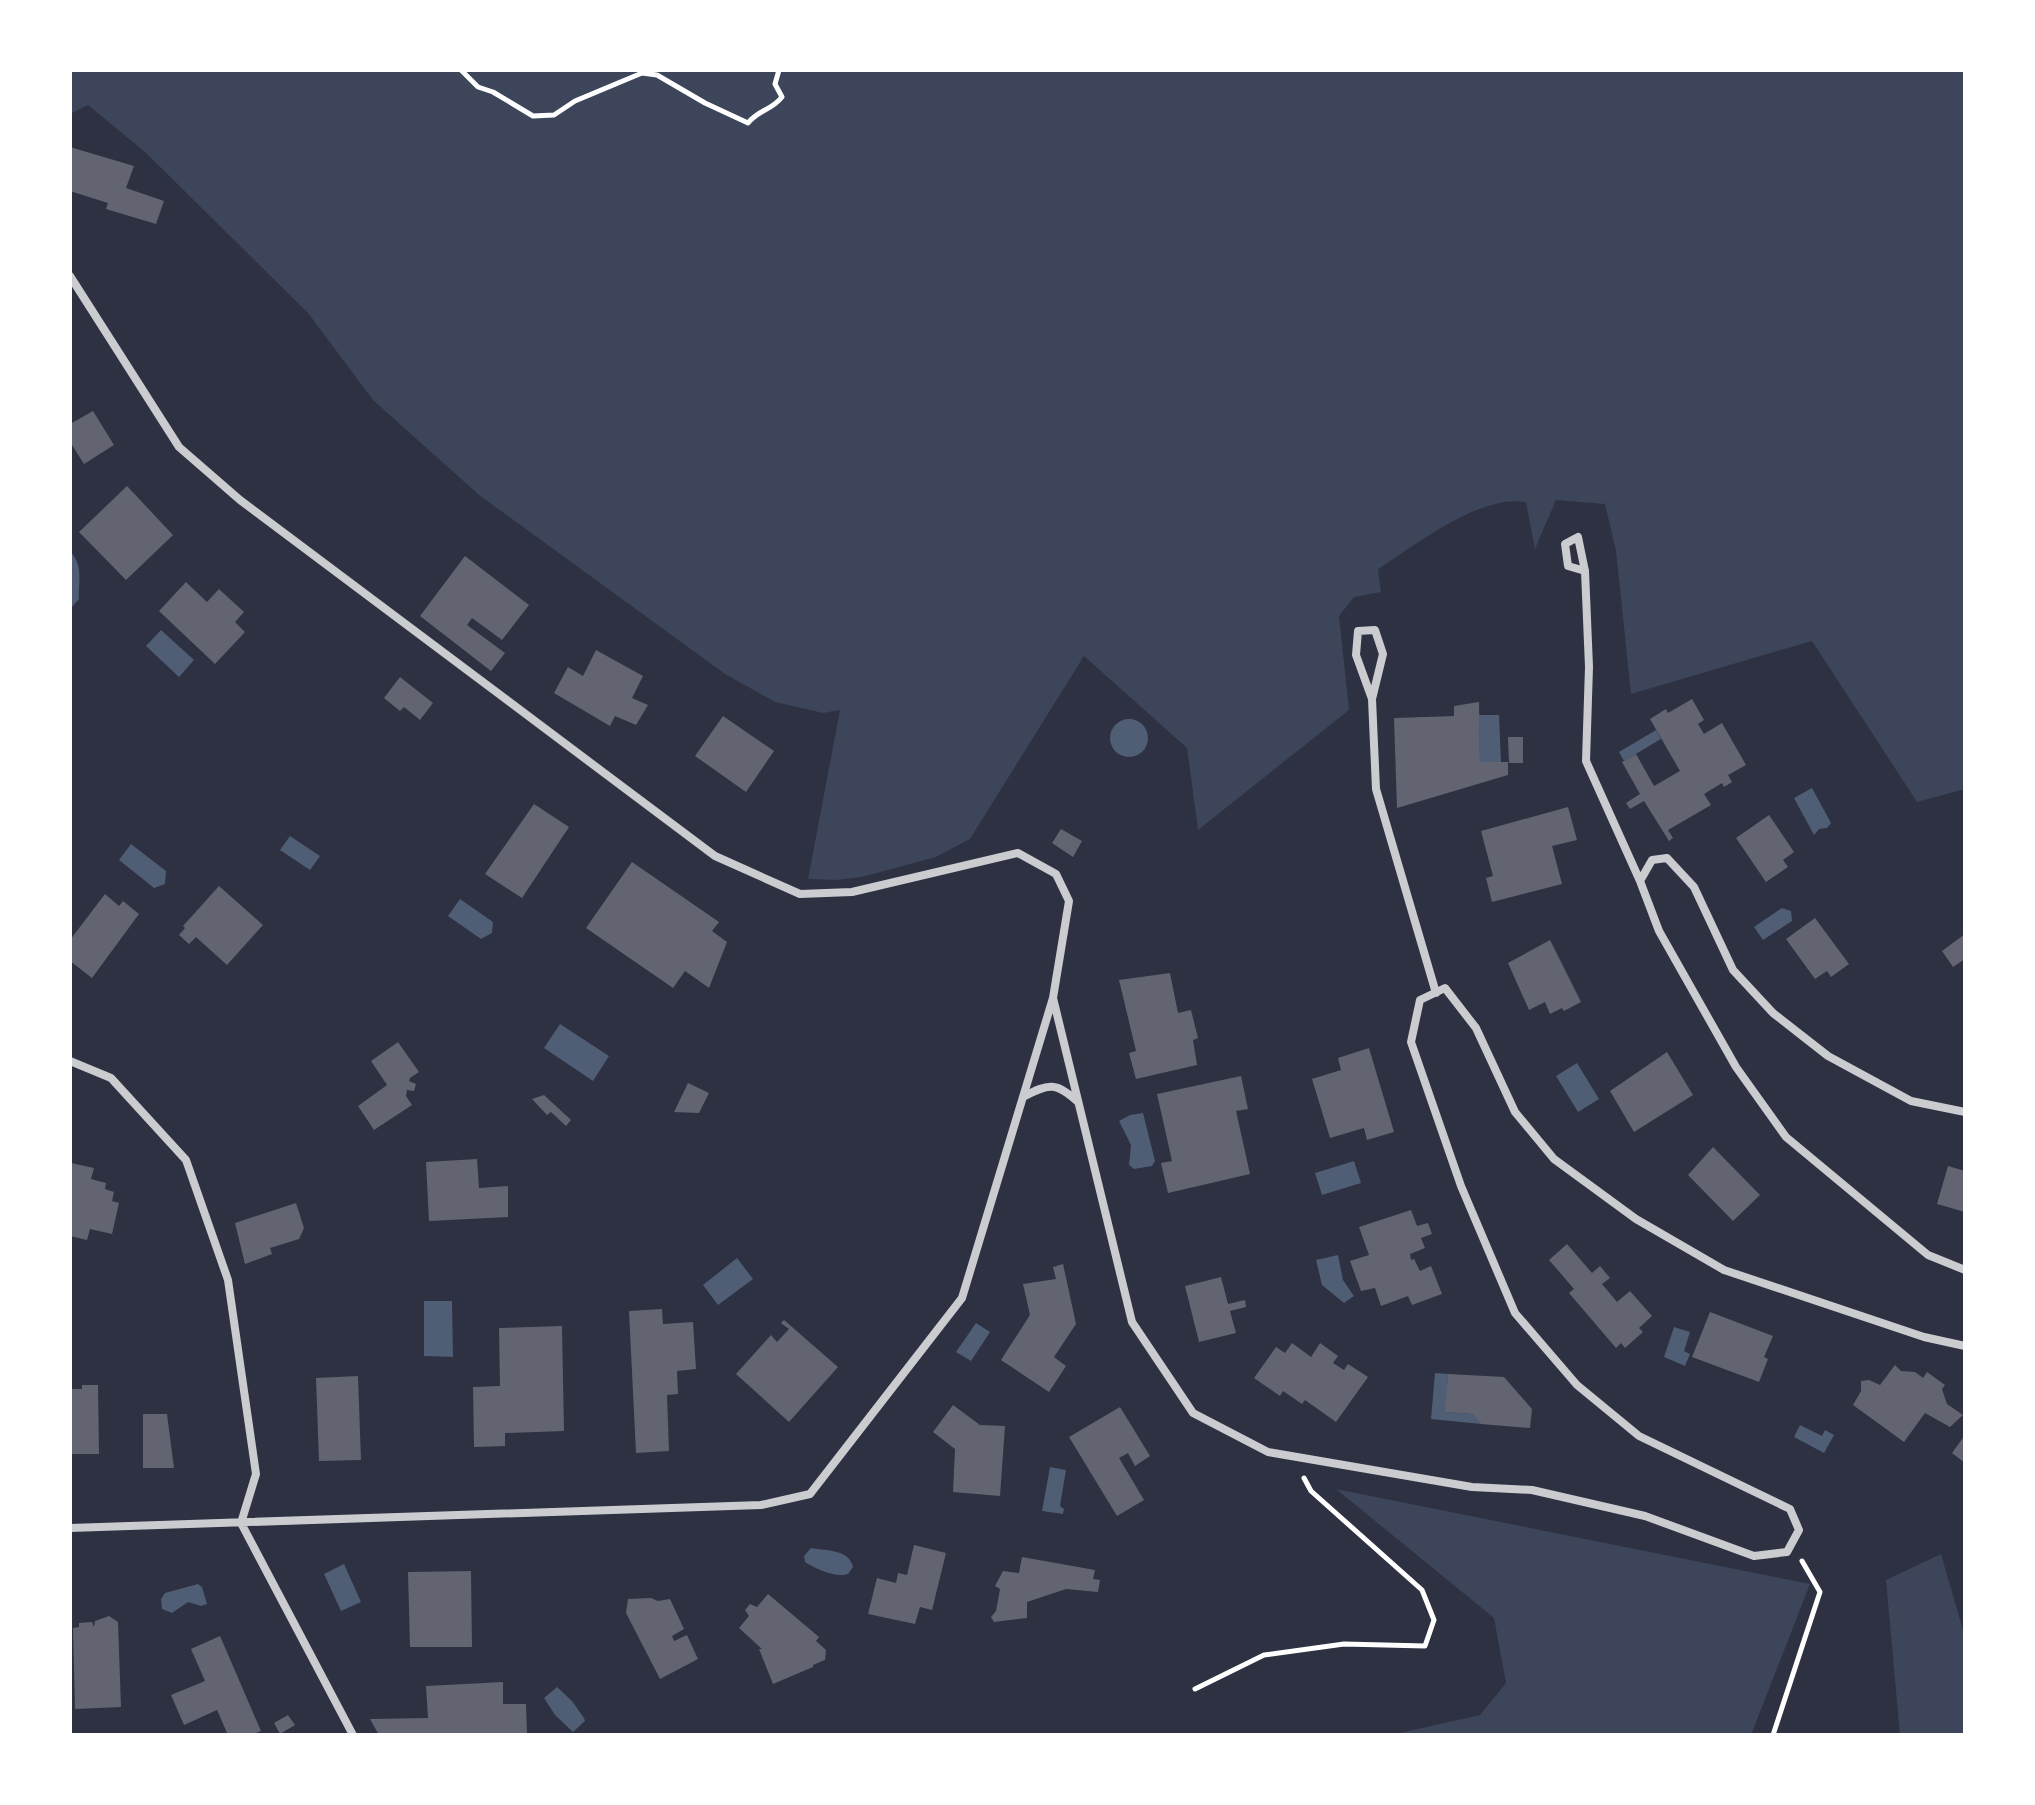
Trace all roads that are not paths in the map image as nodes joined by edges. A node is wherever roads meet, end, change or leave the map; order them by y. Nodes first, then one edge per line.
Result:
1 (70, 276) edge
2 (1585, 571) dead end
3 (1372, 699) junction
4 (1640, 881) junction
5 (1436, 993) junction
6 (1053, 998) junction
7 (70, 1061) edge
8 (1023, 1097) junction
9 (1078, 1102) junction
10 (1965, 1112) edge
11 (1965, 1270) edge
12 (1965, 1346) edge
13 (241, 1523) junction
14 (70, 1528) edge
15 (353, 1735) edge

1 - 6 street
2 - 4 street
3 - 3 street
3 - 5 street
4 - 10 street
4 - 11 street
5 - 9 street
5 - 12 street
6 - 8 street
6 - 9 street
7 - 13 street
8 - 9 street
8 - 13 street
13 - 14 street
13 - 15 street

